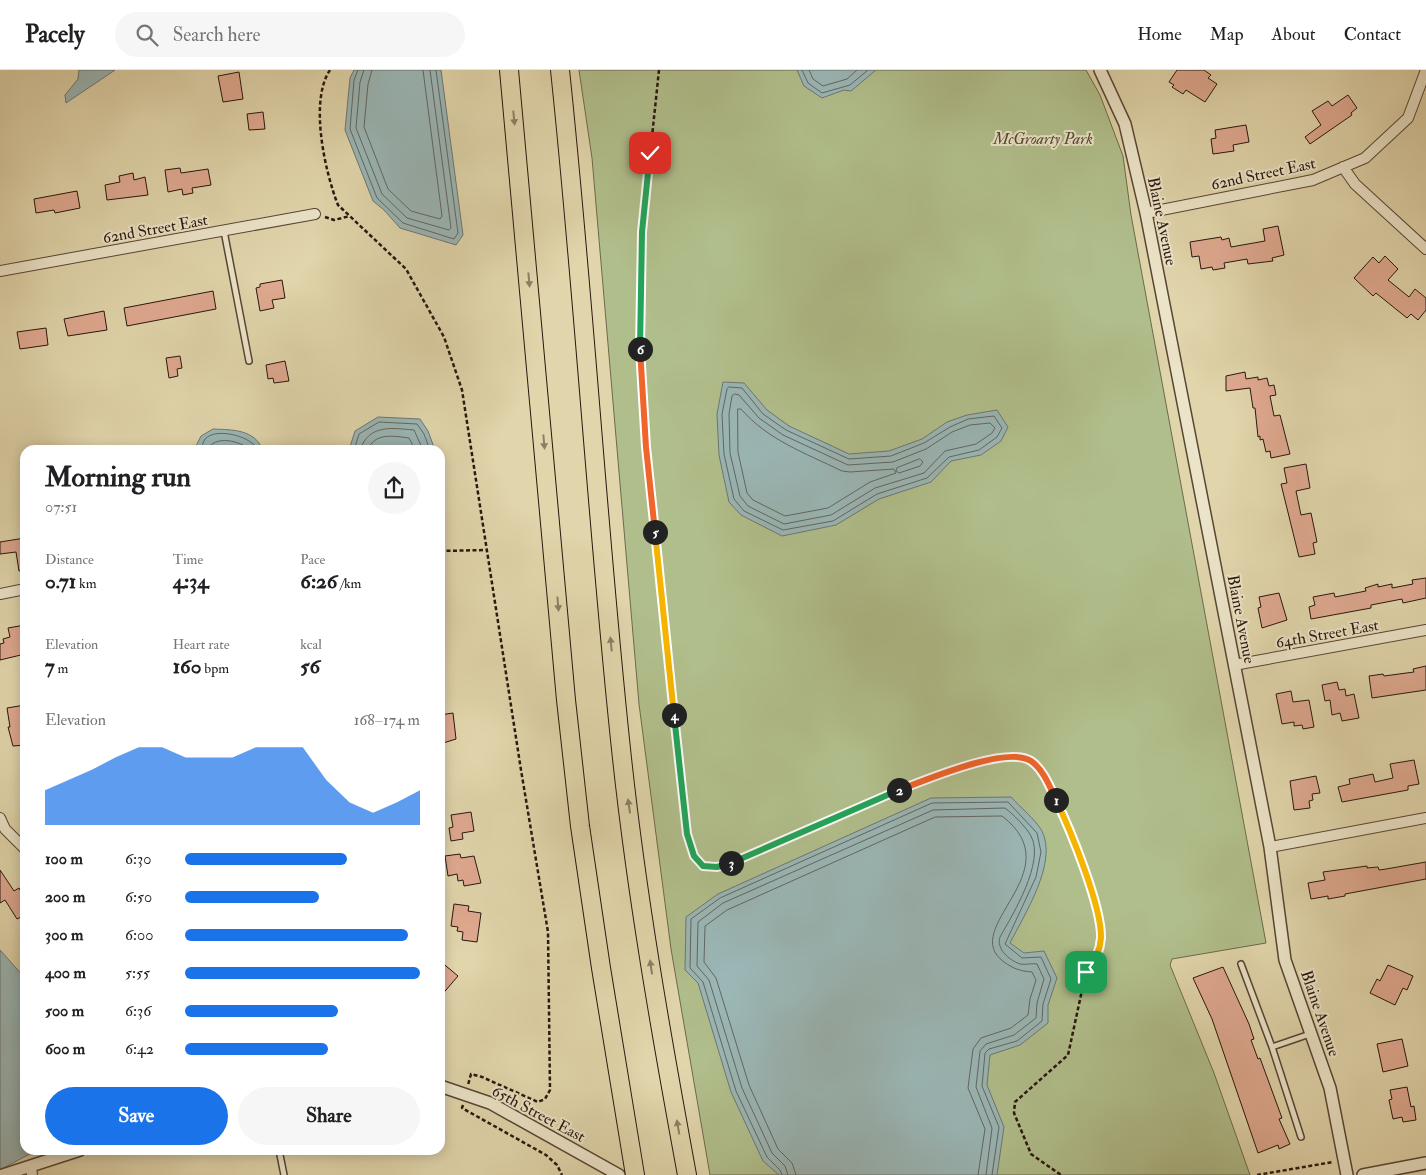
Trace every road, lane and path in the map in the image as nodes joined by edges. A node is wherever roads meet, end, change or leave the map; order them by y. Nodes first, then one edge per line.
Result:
1 (330, 70) edge
2 (509, 70) edge
3 (560, 70) edge
4 (659, 70) edge
5 (1100, 70) edge
6 (1426, 70) edge
7 (1344, 167) junction
8 (1146, 213) junction
9 (315, 214) joint
10 (350, 216) junction
11 (224, 231) junction
12 (1426, 249) edge
13 (0, 271) edge
14 (249, 362) dead end
15 (486, 550) junction
16 (445, 551) edge
17 (20, 590) edge
18 (0, 594) edge
19 (1426, 630) edge
20 (1234, 665) junction
21 (0, 818) edge
22 (1426, 818) edge
23 (20, 844) edge
24 (1270, 846) junction
25 (1241, 964) dead end
26 (1311, 1034) junction
27 (1272, 1046) junction
28 (445, 1088) edge
29 (466, 1094) junction
30 (1300, 1137) dead end
31 (69, 1155) edge
32 (280, 1155) edge
33 (1344, 1160) junction
34 (1426, 1163) edge
35 (32, 1171) edge
36 (4, 1175) edge
37 (284, 1175) edge
38 (562, 1175) edge
39 (619, 1175) edge
40 (635, 1175) edge
41 (687, 1175) edge
42 (1061, 1175) edge
43 (1257, 1175) edge
44 (1347, 1175) edge
45 (1363, 1175) edge

1 - 10 path
2 -> 40 highway
41 -> 3 highway
4 - 42 path
5 - 8 street, Blaine Avenue
6 - 7 street, 62nd Street East
7 - 8 street, 62nd Street East
7 - 12 street
8 - 20 street, Blaine Avenue
9 - 10 path
9 - 11 street, 62nd Street East
10 - 15 path
11 - 13 street, 62nd Street East
11 - 14 lane
15 - 16 path
15 - 29 path
17 - 18 street
19 - 20 street, 64th Street East
20 - 24 street, Blaine Avenue
21 - 23 street
22 - 24 street
24 - 26 street, Blaine Avenue
25 - 27 lane
26 - 27 lane
26 - 33 street, Blaine Avenue
27 - 30 lane
28 - 29 street, 65th Street East
29 - 38 path
29 - 39 street, 65th Street East
31 - 35 street
32 - 37 lane
33 - 43 path
33 - 44 street, Blaine Avenue
34 - 45 street
35 - 36 street

